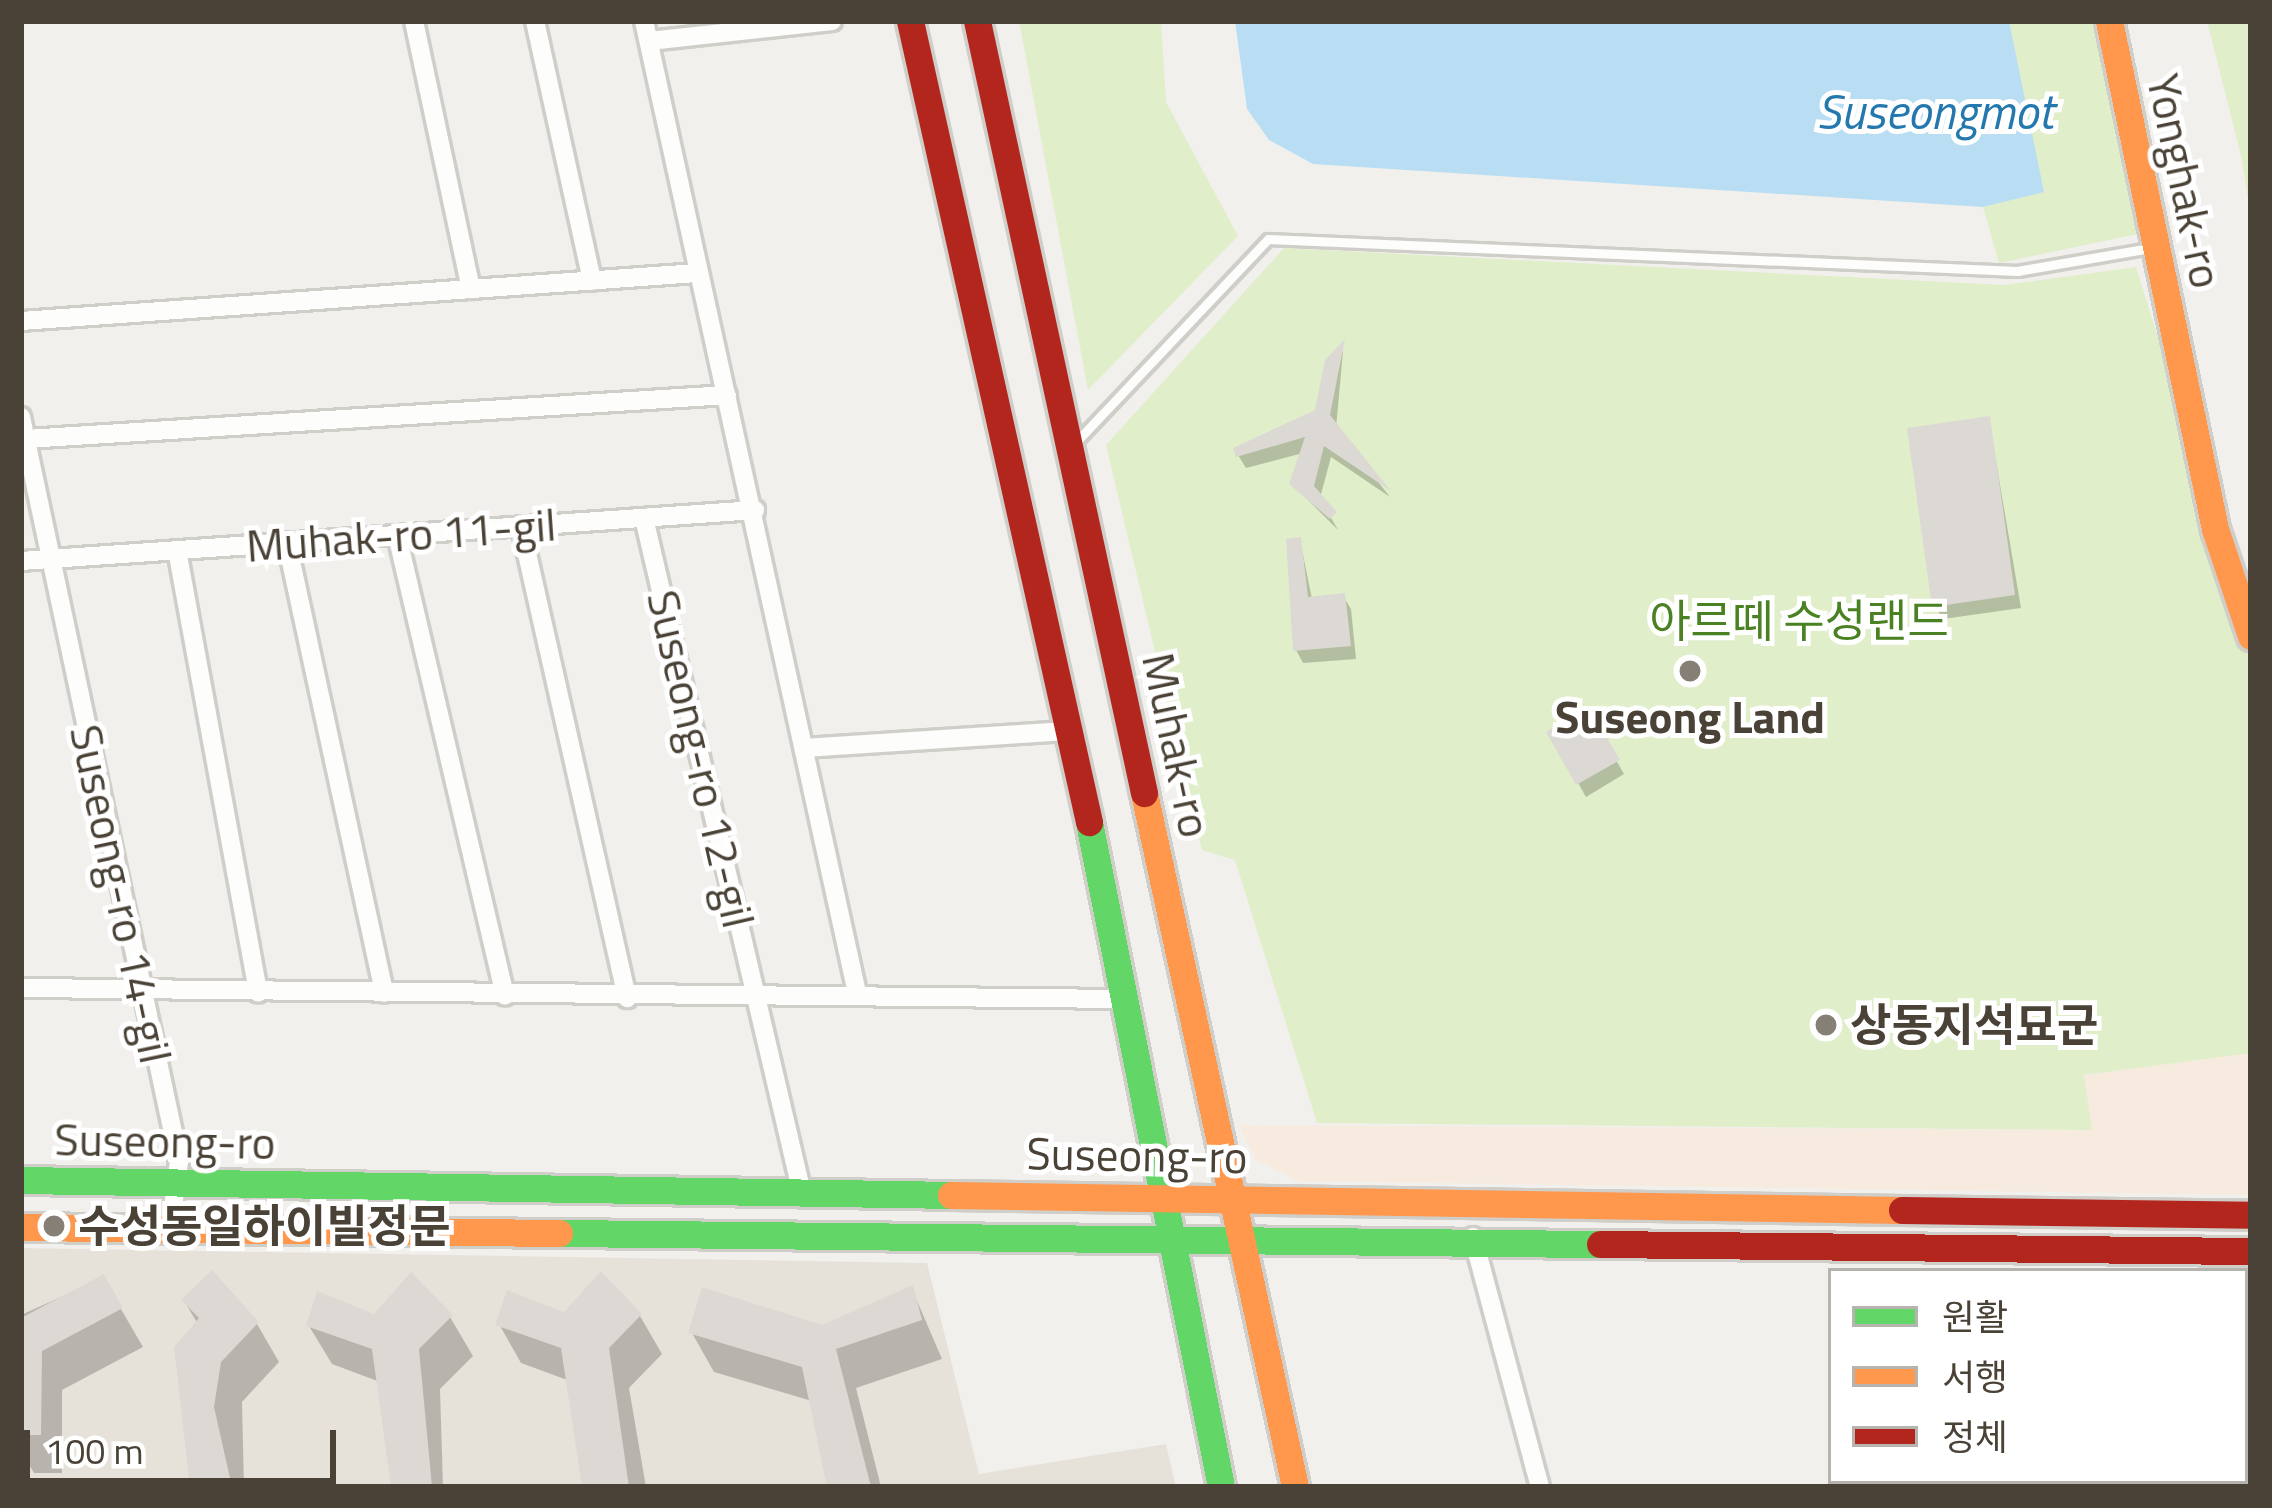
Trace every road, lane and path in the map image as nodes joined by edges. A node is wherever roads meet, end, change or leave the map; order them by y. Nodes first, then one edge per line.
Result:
1 (414, 21) edge
2 (535, 21) edge
3 (832, 21) edge
4 (910, 21) edge
5 (977, 21) edge
6 (2109, 21) edge
7 (646, 31) edge
8 (2156, 247) junction
9 (698, 273) junction
10 (592, 280) junction
11 (471, 289) junction
12 (21, 321) edge
13 (727, 395) junction
14 (21, 417) edge
15 (26, 440) junction
16 (1070, 449) junction
17 (754, 510) junction
18 (644, 518) junction
19 (521, 526) junction
20 (397, 535) junction
21 (287, 543) junction
22 (177, 550) junction
23 (48, 560) junction
24 (21, 561) edge
25 (2251, 636) edge
26 (1069, 731) junction
27 (805, 748) junction
28 (21, 988) edge
29 (142, 989) junction
30 (258, 993) junction
31 (385, 993) junction
32 (857, 993) junction
33 (505, 996) junction
34 (627, 998) junction
35 (1129, 999) junction
36 (758, 1001) junction
37 (21, 1180) edge
38 (176, 1184) junction
39 (801, 1189) junction
40 (1165, 1197) junction
41 (1231, 1199) junction
42 (2251, 1215) edge
43 (21, 1227) edge
44 (170, 1230) junction
45 (1171, 1233) junction
46 (1238, 1234) junction
47 (1473, 1237) junction
48 (2251, 1251) edge
49 (2180, 1261) edge
50 (1910, 1484) edge
51 (1221, 1487) edge
52 (1295, 1487) edge
53 (1540, 1487) edge
54 (1877, 1487) edge

1 - 11 street
2 - 10 street
3 - 7 street
4 - 26 main road
5 - 16 main road, Muhak-ro
6 - 8 main road, Yonghak-ro
7 - 9 street
8 - 16 lane
8 - 25 main road, Yonghak-ro
9 - 10 street
9 - 13 street
10 - 11 street
11 - 12 street
13 - 15 street
13 - 17 street
14 - 15 street, Suseong-ro 14-gil
15 - 23 street, Suseong-ro 14-gil
16 - 41 main road, Muhak-ro
17 - 18 street, Muhak-ro 11-gil
17 - 27 street
18 - 19 street, Muhak-ro 11-gil
18 - 36 street, Suseong-ro 12-gil
19 - 20 street, Muhak-ro 11-gil
19 - 34 street
20 - 21 street, Muhak-ro 11-gil
20 - 33 street
21 - 22 street, Muhak-ro 11-gil
21 - 31 street
22 - 23 street, Muhak-ro 11-gil
22 - 30 street
23 - 24 street
23 - 29 street, Suseong-ro 14-gil
26 - 27 street
26 - 35 main road
27 - 32 street
28 - 29 street, Suseong-ro 12-gil
29 - 30 street, Suseong-ro 12-gil
29 - 38 street, Suseong-ro 14-gil
30 - 31 street, Suseong-ro 12-gil
31 - 33 street, Suseong-ro 12-gil
32 - 35 street
32 - 36 street
33 - 34 street, Suseong-ro 12-gil
34 - 36 street, Suseong-ro 12-gil
35 - 40 main road
36 - 39 street, Suseong-ro 12-gil
37 - 38 main road, Suseong-ro
38 - 39 main road, Suseong-ro
38 - 44 street, Suseong-ro 14-gil
39 - 40 main road, Suseong-ro
40 - 41 main road, Suseong-ro
40 - 45 main road
41 - 42 main road, Suseong-ro
41 - 46 main road, Muhak-ro
43 - 44 main road, Suseong-ro
44 - 45 main road, Suseong-ro
45 - 46 main road, Suseong-ro
45 - 51 main road
46 - 47 main road, Suseong-ro
46 - 52 main road, Muhak-ro
47 - 49 main road, Suseong-ro
47 - 53 street
48 - 49 main road, Suseong-ro
50 - 54 street

